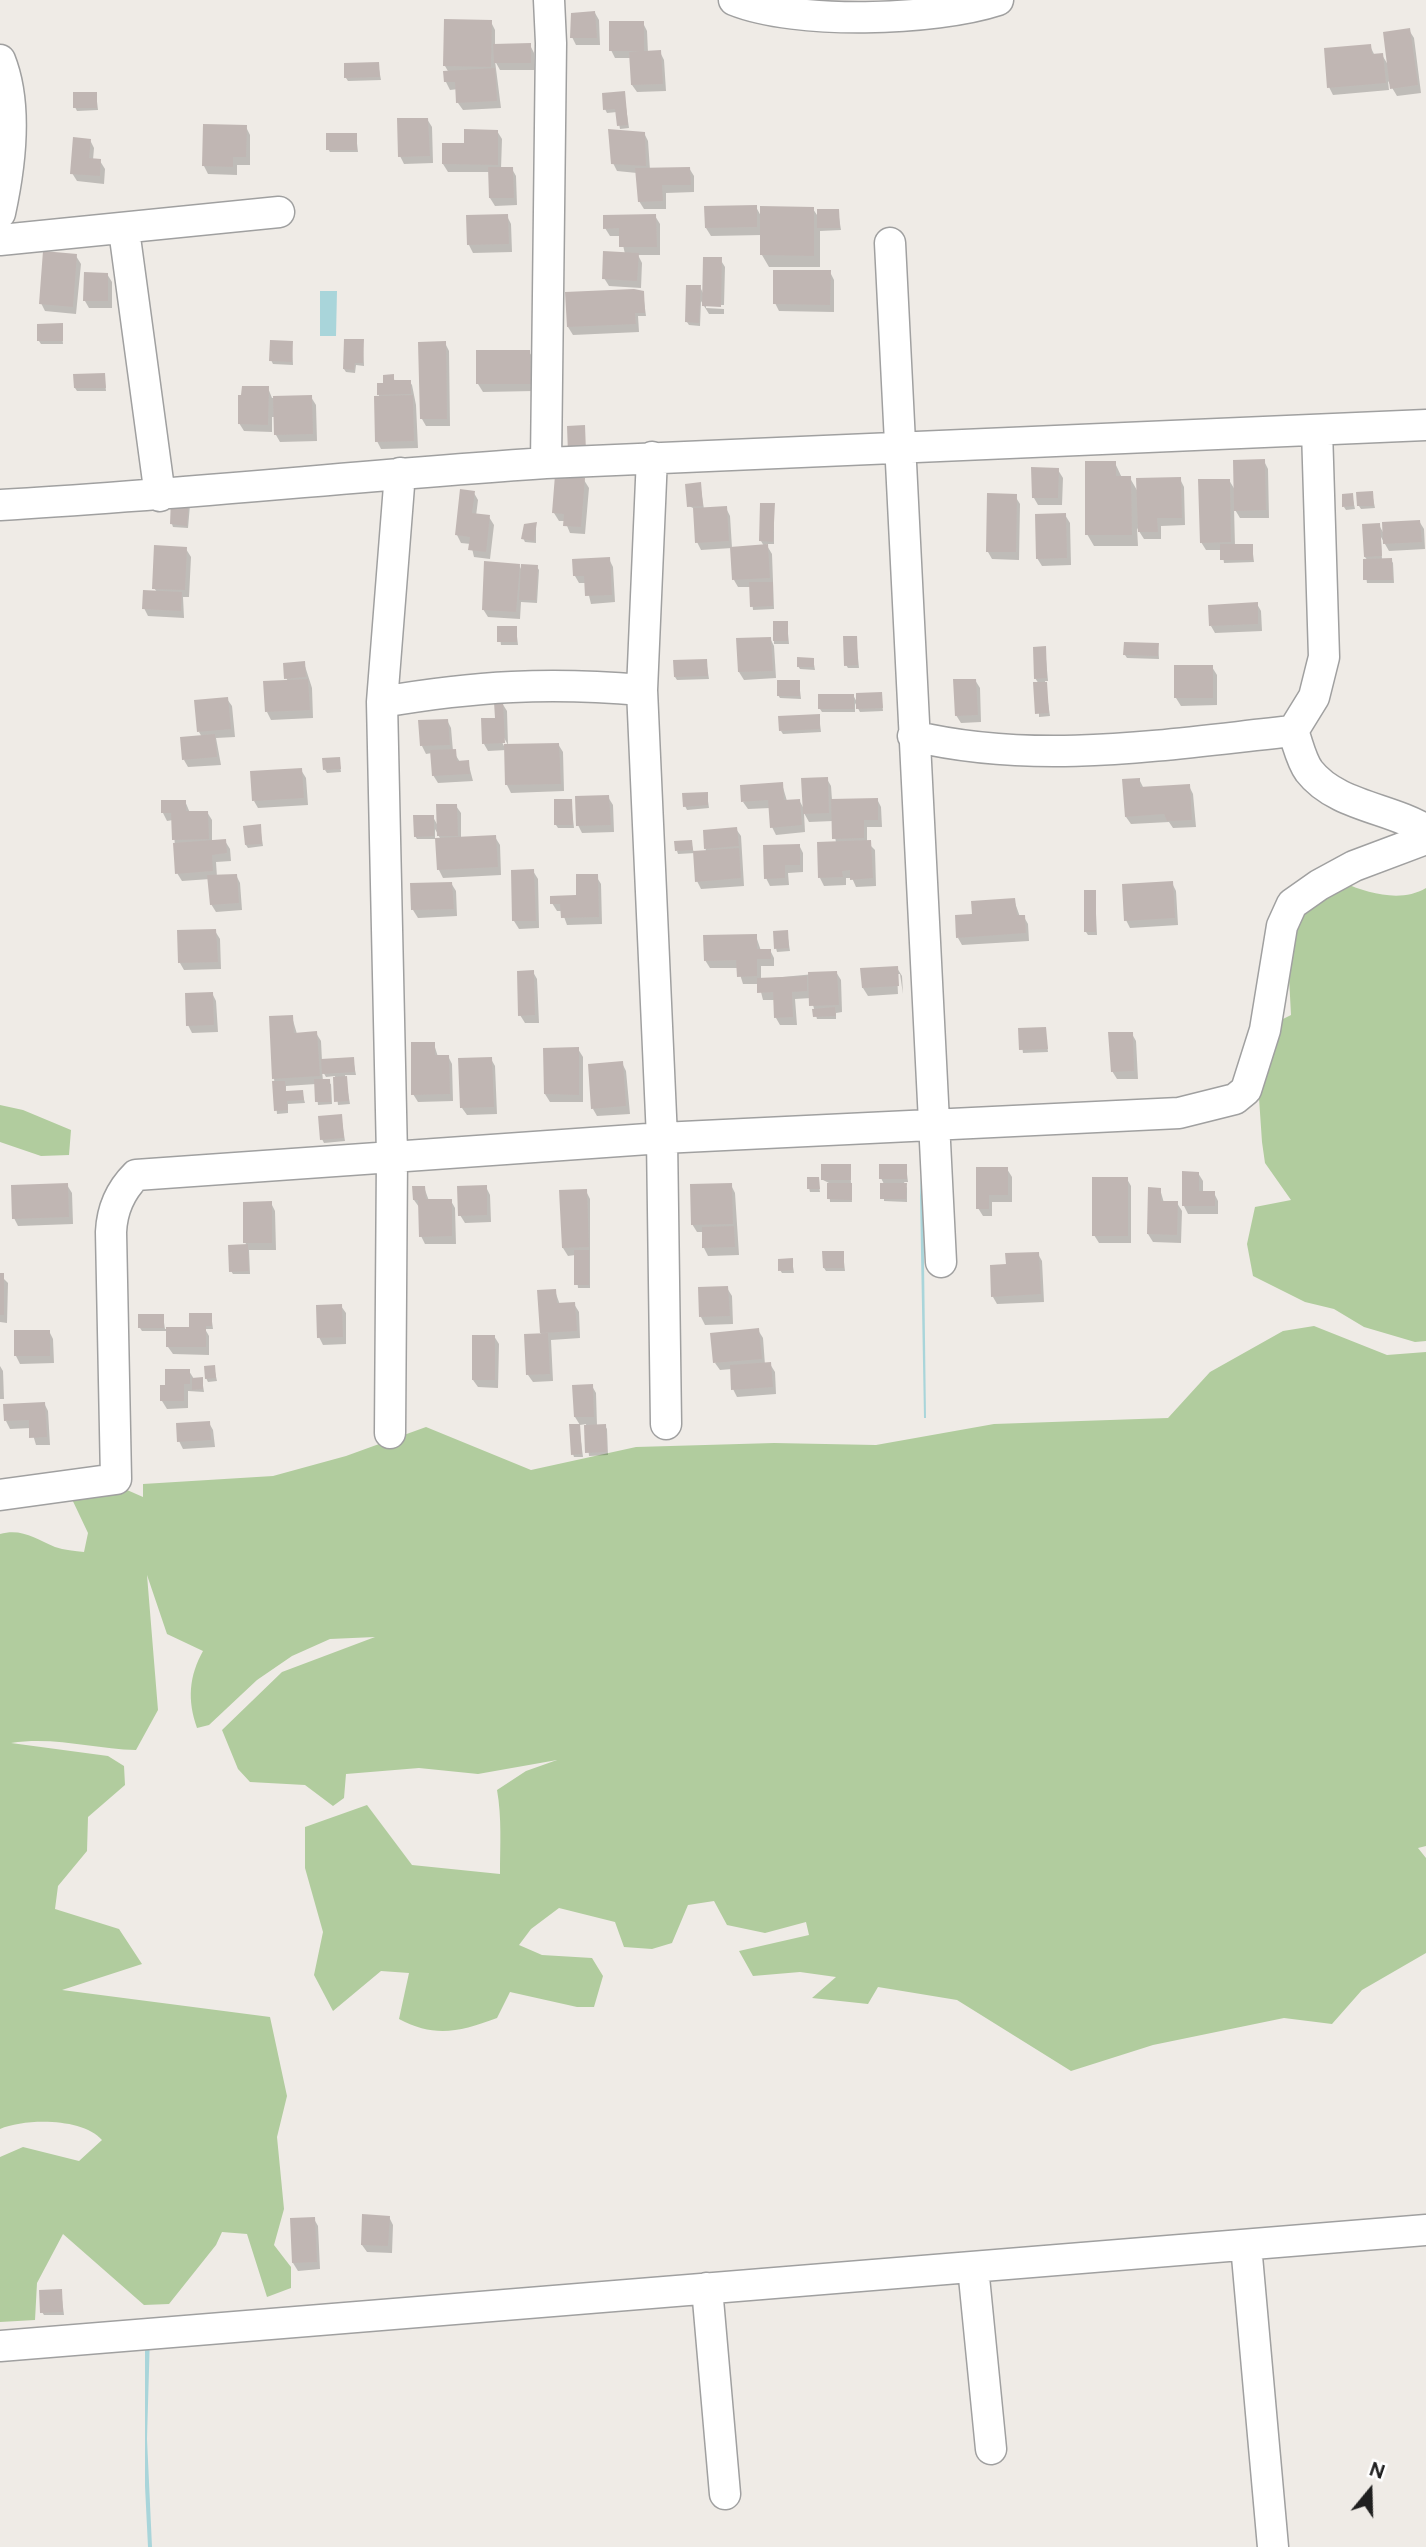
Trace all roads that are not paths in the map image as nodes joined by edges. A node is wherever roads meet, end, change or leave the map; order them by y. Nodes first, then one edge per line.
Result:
1 (734, 0) edge
2 (998, 0) edge
3 (555, 7) edge
4 (0, 60) edge
5 (279, 212) dead end
6 (0, 213) edge
7 (124, 230) junction
8 (0, 240) edge
9 (890, 243) dead end
10 (1426, 425) edge
11 (1317, 430) junction
12 (900, 447) junction
13 (652, 457) junction
14 (546, 463) junction
15 (400, 472) junction
16 (160, 496) junction
17 (0, 505) edge
18 (642, 690) junction
19 (382, 702) junction
20 (1293, 731) junction
21 (914, 736) junction
22 (1426, 830) edge
23 (1426, 839) edge
24 (935, 1127) junction
25 (662, 1138) junction
26 (392, 1156) junction
27 (941, 1262) dead end
28 (666, 1424) dead end
29 (390, 1433) dead end
30 (0, 1494) edge
31 (1426, 2230) edge
32 (1246, 2245) junction
33 (973, 2267) junction
34 (707, 2288) junction
35 (0, 2346) edge
36 (991, 2449) dead end
37 (725, 2494) dead end
38 (1273, 2547) edge

1 - 2 street
3 - 14 street
4 - 6 street
5 - 7 street
7 - 8 street
7 - 16 street
9 - 12 street
10 - 11 street
11 - 12 street
11 - 20 street
12 - 13 street
12 - 21 street
13 - 14 street
13 - 18 street
14 - 15 street
15 - 16 street
15 - 19 street
16 - 17 street
18 - 19 street
18 - 25 street
19 - 26 street
20 - 21 street
20 - 22 street
21 - 24 street
23 - 24 street
24 - 25 street
24 - 27 street
25 - 26 street
25 - 28 street
26 - 29 street
26 - 30 street
31 - 32 street
32 - 33 street
32 - 38 street
33 - 34 street
33 - 36 street
34 - 35 street
34 - 37 street

